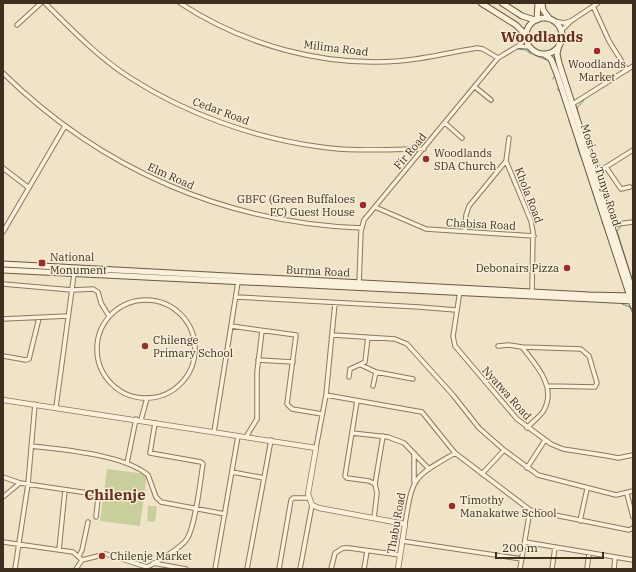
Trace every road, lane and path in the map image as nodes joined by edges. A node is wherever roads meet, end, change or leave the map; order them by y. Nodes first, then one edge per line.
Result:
1 (41, 3) edge
2 (45, 3) edge
3 (180, 3) edge
4 (481, 3) edge
5 (502, 3) edge
6 (538, 3) edge
7 (542, 3) edge
8 (598, 3) edge
9 (593, 6) junction
10 (536, 20) junction
11 (551, 20) junction
12 (571, 21) junction
13 (16, 25) dead end
14 (561, 31) junction
15 (527, 36) junction
16 (559, 45) junction
17 (518, 46) junction
18 (530, 46) junction
19 (544, 54) junction
20 (498, 58) junction
21 (633, 66) edge
22 (627, 70) junction
23 (3, 73) edge
24 (474, 87) junction
25 (491, 100) dead end
26 (570, 105) junction
27 (445, 123) junction
28 (65, 126) junction
29 (462, 138) dead end
30 (509, 138) dead end
31 (424, 149) junction
32 (633, 150) edge
33 (506, 161) junction
34 (606, 166) junction
35 (3, 168) edge
36 (591, 173) junction
37 (630, 187) dead end
38 (29, 188) junction
39 (375, 207) junction
40 (633, 222) edge
41 (609, 225) junction
42 (362, 228) junction
43 (465, 231) junction
44 (3, 232) edge
45 (534, 236) junction
46 (3, 264) edge
47 (3, 270) edge
48 (74, 274) junction
49 (238, 282) junction
50 (3, 284) edge
51 (359, 286) junction
52 (72, 290) junction
53 (460, 290) junction
54 (532, 292) junction
55 (236, 297) junction
56 (632, 299) edge
57 (335, 303) junction
58 (456, 310) junction
59 (68, 316) junction
60 (109, 316) junction
61 (39, 318) junction
62 (3, 319) edge
63 (231, 326) junction
64 (262, 330) junction
65 (332, 335) junction
66 (368, 337) junction
67 (498, 346) dead end
68 (522, 347) junction
69 (3, 356) edge
70 (258, 360) junction
71 (293, 362) junction
72 (361, 365) junction
73 (376, 372) junction
74 (349, 377) dead end
75 (413, 379) dead end
76 (373, 386) dead end
77 (548, 386) junction
78 (326, 395) junction
79 (147, 398) junction
80 (3, 400) edge
81 (356, 401) junction
82 (35, 404) junction
83 (56, 407) junction
84 (322, 414) junction
85 (139, 420) junction
86 (155, 422) junction
87 (527, 428) junction
88 (214, 432) junction
89 (352, 433) junction
90 (238, 436) junction
91 (383, 436) junction
92 (246, 437) junction
93 (271, 440) junction
94 (545, 440) junction
95 (31, 446) junction
96 (316, 448) junction
97 (504, 450) junction
98 (414, 452) junction
99 (455, 453) junction
100 (633, 455) edge
101 (127, 463) junction
102 (429, 468) junction
103 (527, 468) junction
104 (232, 472) junction
105 (482, 474) junction
106 (3, 477) edge
107 (264, 478) junction
108 (20, 483) junction
109 (414, 483) junction
110 (28, 484) junction
111 (375, 484) junction
112 (588, 489) junction
113 (66, 490) junction
114 (633, 492) edge
115 (626, 494) junction
116 (3, 497) edge
117 (308, 498) junction
118 (312, 505) junction
119 (195, 508) junction
120 (530, 510) junction
121 (225, 514) junction
122 (633, 516) edge
123 (96, 517) dead end
124 (374, 518) junction
125 (580, 521) junction
126 (88, 522) dead end
127 (405, 524) junction
128 (633, 528) edge
129 (402, 541) junction
130 (3, 542) edge
131 (525, 542) junction
132 (19, 544) junction
133 (555, 547) junction
134 (59, 550) junction
135 (367, 551) junction
136 (589, 553) junction
137 (400, 555) junction
138 (79, 556) junction
139 (615, 558) junction
140 (82, 560) junction
141 (522, 560) junction
142 (633, 560) edge
143 (153, 563) junction
144 (147, 568) edge
145 (15, 569) edge
146 (76, 569) edge
147 (186, 569) edge
148 (215, 569) edge
149 (247, 569) edge
150 (279, 569) edge
151 (300, 569) edge
152 (331, 569) edge
153 (364, 569) edge
154 (398, 569) edge
155 (520, 569) edge
156 (552, 569) edge
157 (587, 569) edge
158 (614, 569) edge

1 - 13 street
2 - 31 street, Cedar Road
3 - 20 street, Milima Road
4 - 15 main road
5 - 10 main road
6 - 10 main road
7 - 11 main road
8 - 9 street
9 - 12 street
9 - 22 street
10 - 11 main road
10 - 15 main road
11 - 12 street
11 - 14 main road
12 - 14 street
14 - 16 main road
15 - 17 street, Fir Road
15 - 18 main road
16 - 19 main road
16 - 26 main road, Mosi-oa-Tunya Road
17 - 18 street
17 - 20 street, Fir Road
18 - 19 main road
19 - 26 main road, Mosi-oa-Tunya Road
20 - 24 street, Fir Road
21 - 22 street
22 - 26 street
23 - 28 street, Elm Road
24 - 25 street
24 - 27 street, Fir Road
26 - 36 main road, Mosi-oa-Tunya Road
27 - 29 street
27 - 31 street, Fir Road
28 - 38 street
28 - 42 street, Elm Road
30 - 33 street
31 - 39 street, Fir Road
32 - 34 street
33 - 43 street
33 - 45 street, Khola Road
34 - 36 street
34 - 37 street
35 - 38 street
36 - 41 main road, Mosi-oa-Tunya Road
38 - 44 street
39 - 42 street, Fir Road
39 - 43 street, Chabisa Road
40 - 41 street
41 - 56 main road, Mosi-oa-Tunya Road
42 - 51 street, Fir Road
43 - 45 street, Chabisa Road
45 - 54 street
46 - 51 main road, Burma Road
47 - 48 main road, Burma Road
48 - 49 main road, Burma Road
48 - 52 street
49 - 51 main road, Burma Road
49 - 55 street
50 - 52 street
51 - 53 main road, Burma Road
52 - 59 street
52 - 60 street
53 - 54 main road, Burma Road
53 - 56 main road, Burma Road
53 - 58 street, Nyatwa Road
54 - 56 main road, Burma Road
55 - 57 street
55 - 63 street
57 - 58 street
57 - 65 street
58 - 87 street, Nyatwa Road
59 - 61 street
59 - 83 street
60 - 79 street
60 - 79 street
61 - 62 street
61 - 69 street
63 - 64 street
63 - 88 street
64 - 70 street
64 - 71 street
65 - 66 street
65 - 78 street
66 - 72 street
66 - 97 street
67 - 68 street
68 - 77 street
68 - 77 street
70 - 71 street
70 - 92 street
71 - 84 street
72 - 73 street
72 - 74 street
73 - 75 street
73 - 76 street
77 - 87 street
78 - 81 street
78 - 84 street
79 - 85 street
80 - 82 street
81 - 89 street
81 - 99 street
82 - 83 street
82 - 95 street
83 - 85 street
84 - 96 street
85 - 86 street
85 - 101 street
86 - 88 street
86 - 119 street
87 - 94 street, Nyatwa Road
88 - 90 street
89 - 91 street
89 - 111 street
90 - 92 street
90 - 104 street
91 - 98 street
91 - 111 street
92 - 93 street
93 - 96 street
93 - 107 street
94 - 100 street, Nyatwa Road
94 - 103 street
95 - 101 street
95 - 110 street
96 - 117 street
97 - 103 street
97 - 105 street
98 - 102 street
98 - 109 street
99 - 102 street, Thabu Road
99 - 105 street
101 - 119 street
102 - 109 street, Thabu Road
103 - 112 street
104 - 107 street
104 - 121 street
105 - 120 street
106 - 108 street
107 - 149 street
108 - 110 street
108 - 116 street
109 - 127 street, Thabu Road
110 - 113 street
110 - 132 street
111 - 124 street
112 - 115 street
112 - 125 street
113 - 123 street
113 - 134 street
114 - 115 street
115 - 122 street
117 - 118 street
117 - 150 street
118 - 124 street
118 - 151 street
119 - 121 street
119 - 143 street
120 - 125 street
120 - 131 street
121 - 148 street
124 - 127 street
125 - 128 street
126 - 138 street
127 - 129 street, Thabu Road
129 - 137 street, Thabu Road
129 - 141 street
130 - 132 street
131 - 133 street
131 - 141 street
132 - 134 street
132 - 145 street
133 - 136 street
133 - 156 street
134 - 138 street
135 - 137 street
135 - 152 street
135 - 153 street
136 - 139 street
136 - 157 street
137 - 154 street, Thabu Road
138 - 140 street
139 - 142 street
139 - 158 street
140 - 144 street
140 - 146 street
141 - 155 street
143 - 144 street
143 - 147 street

